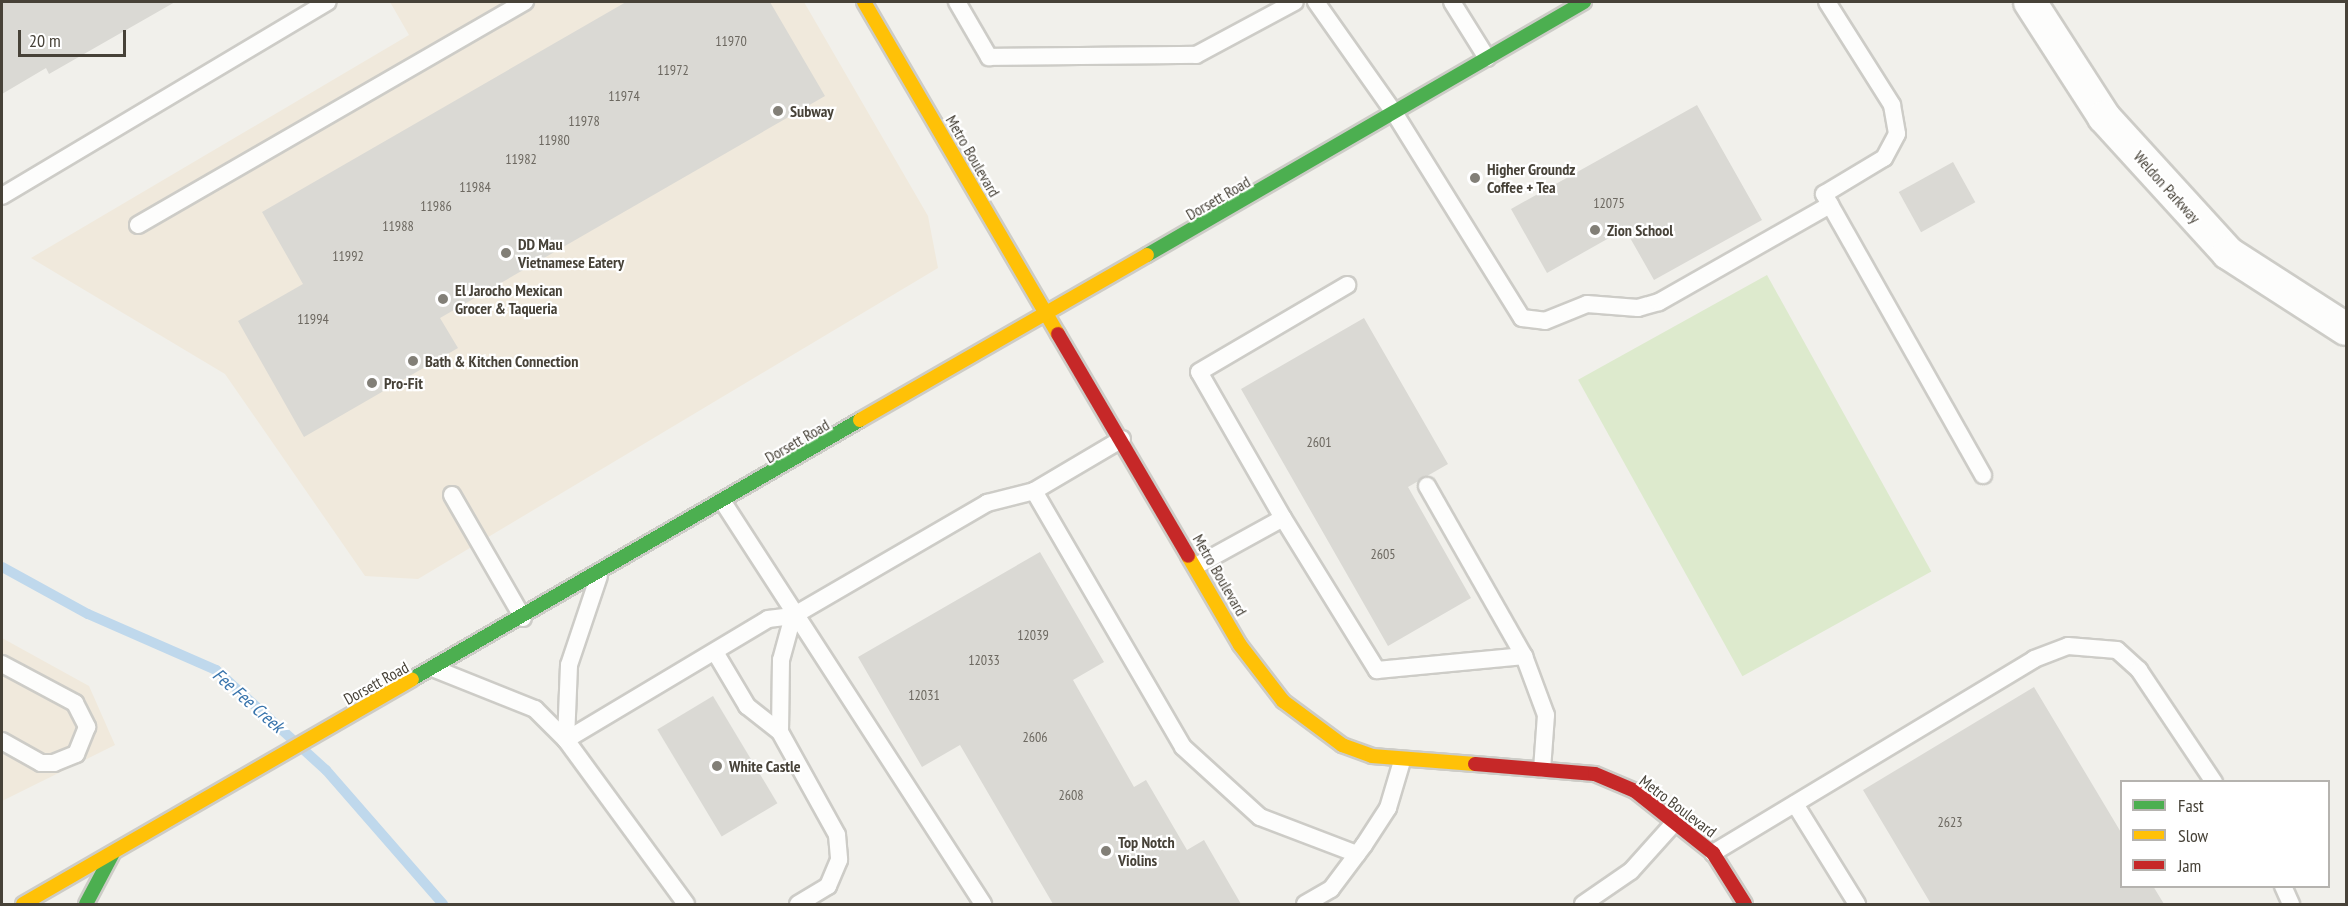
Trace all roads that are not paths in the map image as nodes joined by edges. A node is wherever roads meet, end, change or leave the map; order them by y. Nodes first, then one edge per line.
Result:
1 (328, 2) edge
2 (525, 2) edge
3 (864, 2) edge
4 (957, 2) edge
5 (1295, 2) edge
6 (1317, 2) edge
7 (1452, 2) edge
8 (1584, 2) edge
9 (1827, 2) edge
10 (2030, 2) edge
11 (1487, 58) junction
12 (1395, 114) junction
13 (2, 196) edge
14 (1830, 205) junction
15 (138, 225) dead end
16 (1347, 285) dead end
17 (1047, 316) junction
18 (2346, 329) edge
19 (1122, 439) junction
20 (1983, 475) dead end
21 (1427, 486) dead end
22 (1034, 491) junction
23 (452, 495) dead end
24 (723, 502) junction
25 (1283, 518) junction
26 (1196, 566) junction
27 (600, 573) junction
28 (793, 616) junction
29 (522, 618) junction
30 (715, 652) junction
31 (1524, 656) junction
32 (2, 664) edge
33 (435, 669) junction
34 (780, 732) junction
35 (566, 740) junction
36 (2, 741) edge
37 (1402, 761) junction
38 (1542, 769) junction
39 (2213, 780) edge
40 (1795, 804) junction
41 (1674, 823) junction
42 (113, 853) junction
43 (1713, 853) junction
44 (1357, 854) junction
45 (2284, 888) edge
46 (23, 904) edge
47 (86, 904) edge
48 (686, 904) edge
49 (798, 904) edge
50 (983, 904) edge
51 (1305, 904) edge
52 (1583, 904) edge
53 (1744, 904) edge
54 (1857, 904) edge
55 (2292, 904) edge

1 - 13 lane
2 - 15 lane
3 - 17 main road, Metro Boulevard
4 - 5 lane
6 - 12 lane
7 - 11 lane
8 - 11 main road, Dorsett Road
9 - 14 lane
10 - 18 street, Weldon Parkway
11 - 12 main road, Dorsett Road
12 - 14 lane
12 - 17 main road, Dorsett Road
14 - 20 lane
16 - 25 lane
17 - 19 main road, Metro Boulevard
17 - 24 main road, Dorsett Road
19 - 22 lane
19 - 26 main road, Metro Boulevard
21 - 31 lane
22 - 28 lane
22 - 44 lane
23 - 29 lane
24 - 27 main road, Dorsett Road
24 - 28 lane
25 - 26 lane
25 - 31 lane
26 - 37 main road, Metro Boulevard
27 - 29 main road, Dorsett Road
27 - 35 lane
28 - 30 lane
28 - 34 lane
28 - 50 lane
29 - 33 main road, Dorsett Road
30 - 34 lane
30 - 35 lane
31 - 38 lane
32 - 36 lane
33 - 35 lane
33 - 42 main road, Dorsett Road
34 - 49 lane
35 - 48 lane
37 - 38 main road, Metro Boulevard
37 - 44 lane
38 - 41 main road, Metro Boulevard
39 - 40 lane
40 - 43 lane
40 - 54 lane
41 - 43 main road, Metro Boulevard
41 - 52 lane
42 - 46 main road, Dorsett Road
42 - 47 main road
43 - 53 main road, Metro Boulevard
44 - 51 lane
45 - 55 lane

